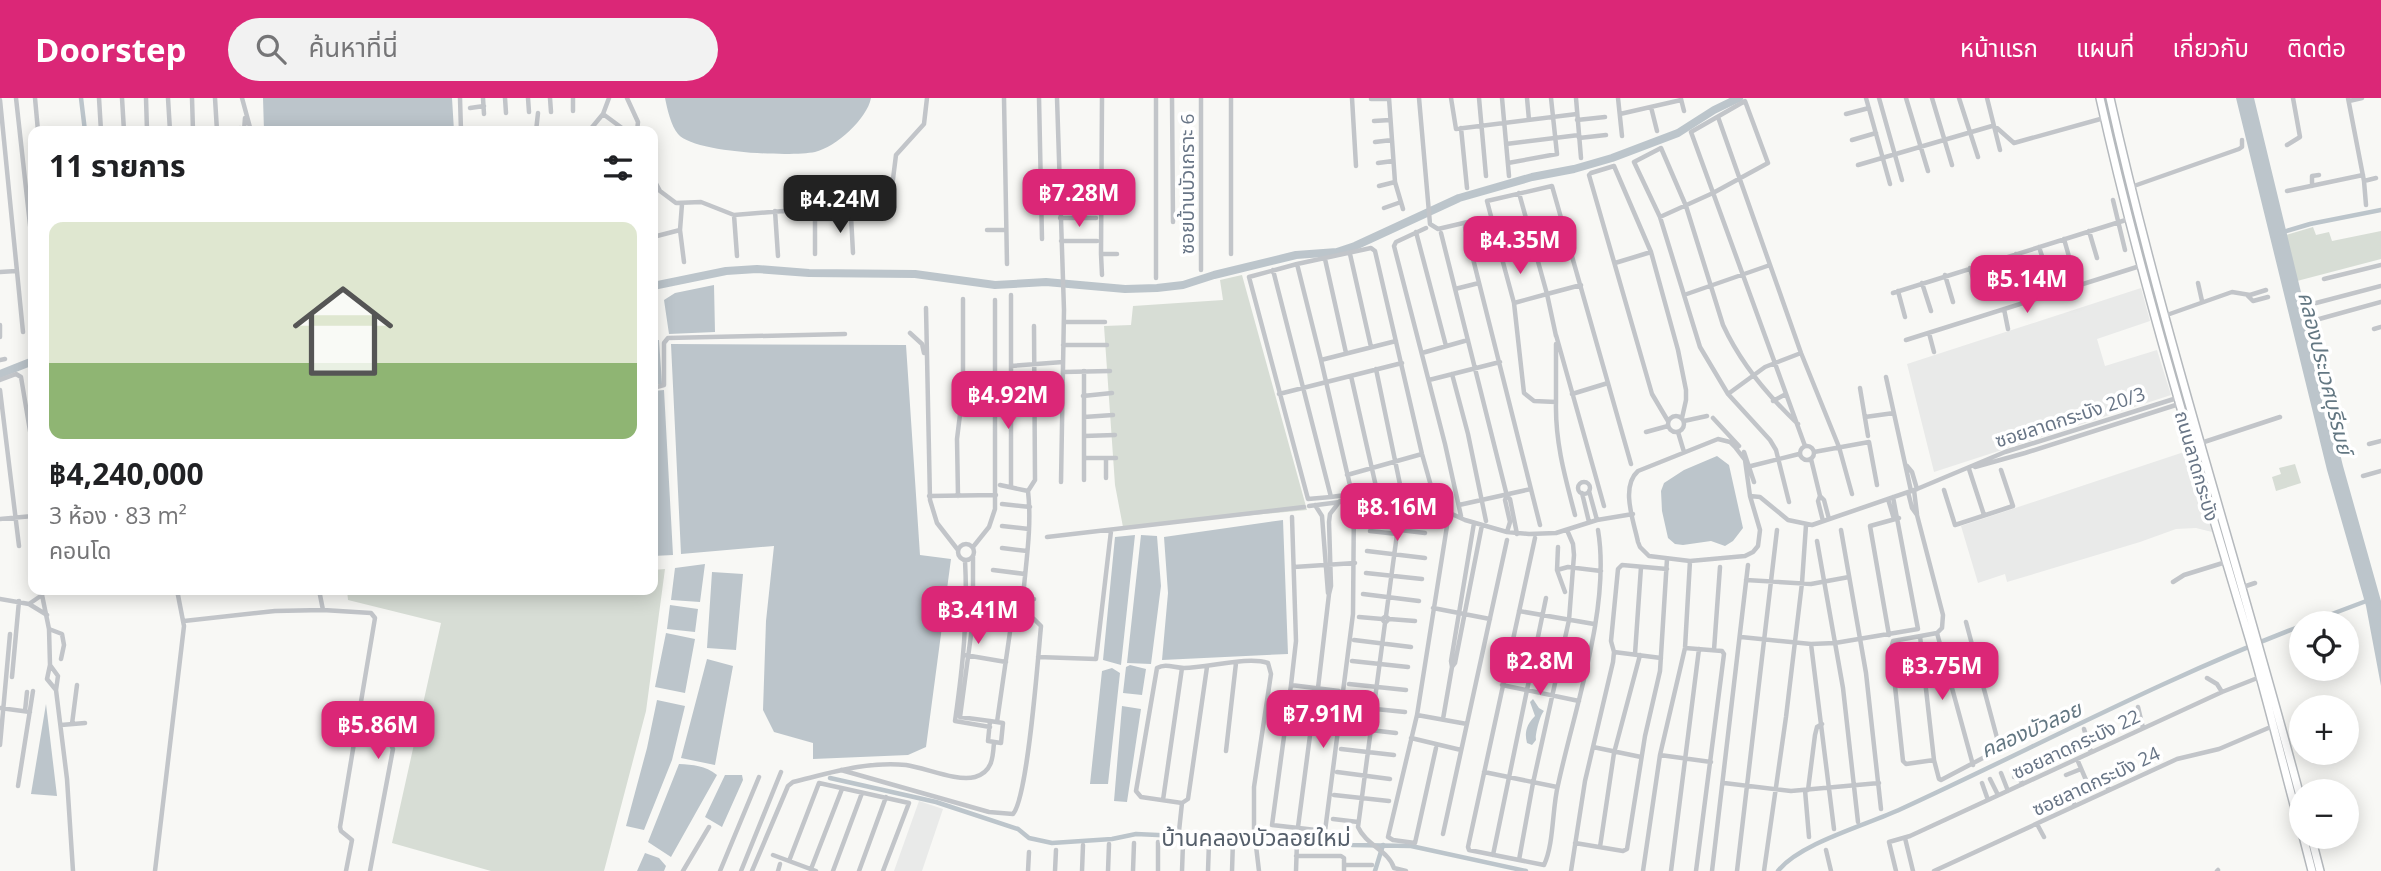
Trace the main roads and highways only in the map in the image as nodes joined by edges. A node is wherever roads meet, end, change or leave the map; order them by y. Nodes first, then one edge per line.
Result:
1 (2101, 98) edge
2 (2110, 98) edge
3 (2144, 244) junction
4 (2135, 247) junction
5 (2224, 522) junction
6 (2215, 525) junction
7 (2250, 628) junction
8 (2261, 665) junction
9 (2295, 779) edge
10 (2289, 786) edge
11 (2306, 849) edge
12 (2314, 849) edge
13 (2312, 871) edge
14 (2320, 871) edge

1 - 4 main road, ถนนลาดกระบัง
2 - 3 main road, ถนนลาดกระบัง
3 - 4 main road
3 - 5 main road, ถนนลาดกระบัง
4 - 6 main road, ถนนลาดกระบัง
5 - 6 main road
5 - 7 main road, ถนนลาดกระบัง
6 - 7 main road, ถนนลาดกระบัง
7 - 8 main road, ถนนลาดกระบัง
8 - 9 main road, ถนนลาดกระบัง
8 - 10 main road, ถนนลาดกระบัง
11 - 13 main road
12 - 14 main road

